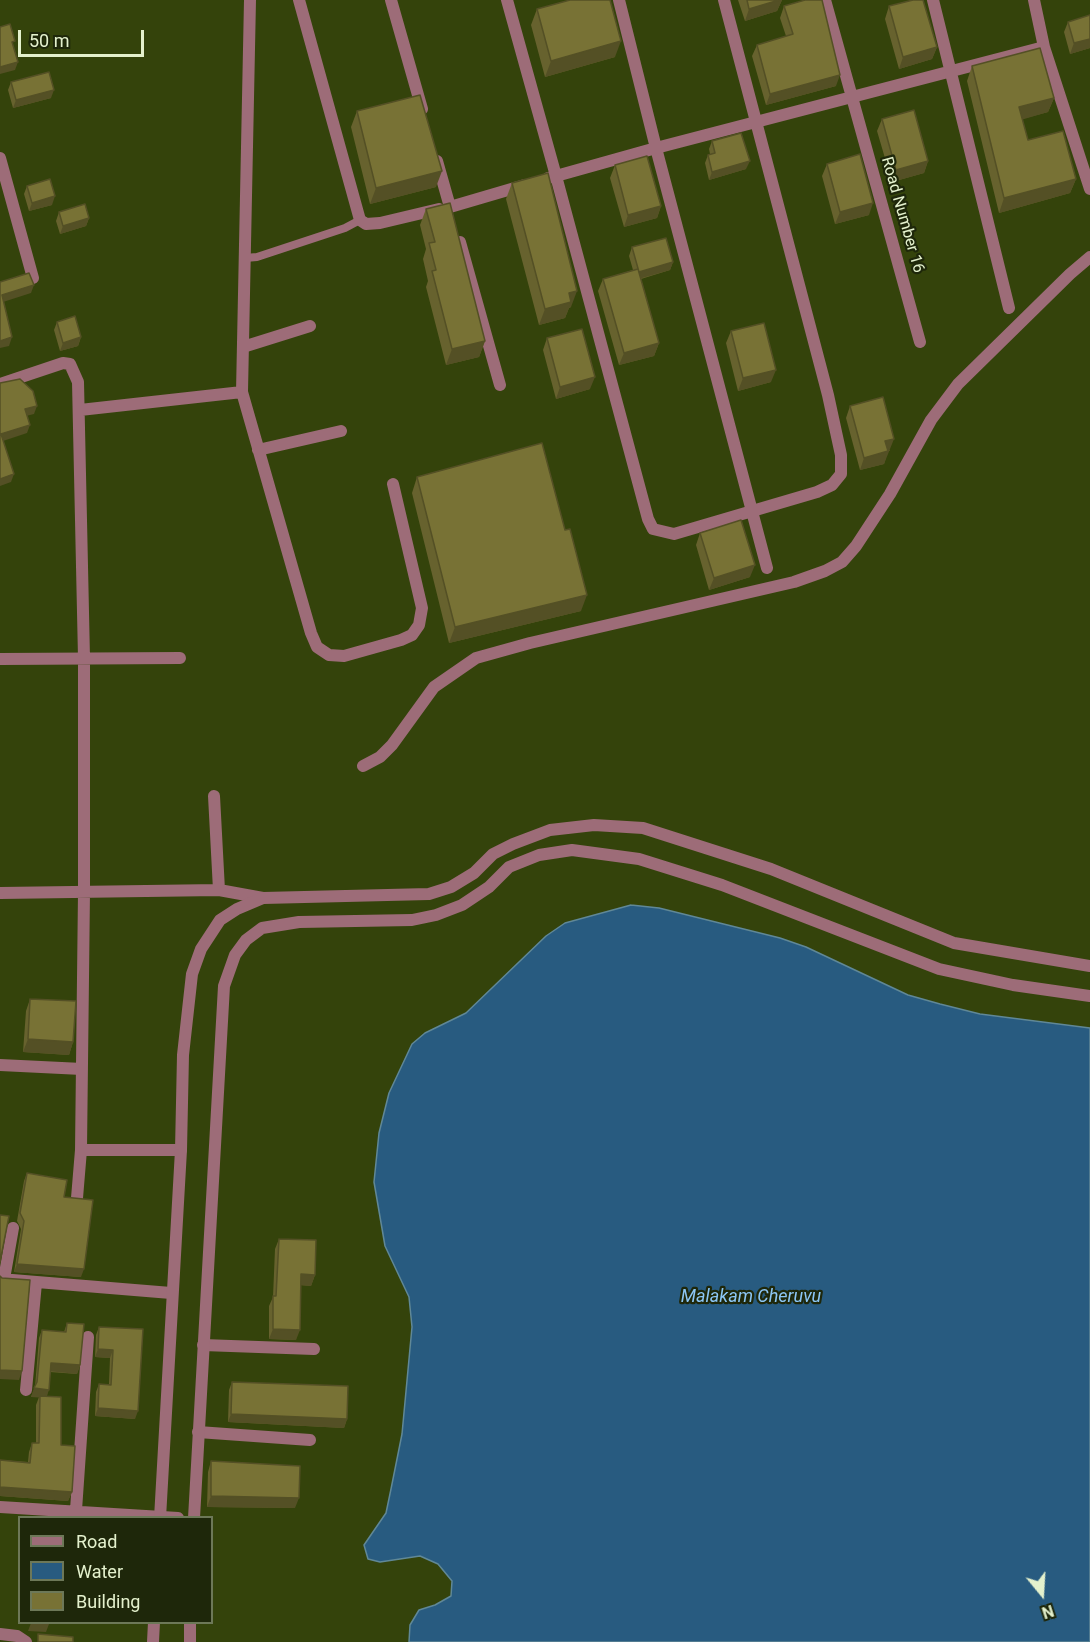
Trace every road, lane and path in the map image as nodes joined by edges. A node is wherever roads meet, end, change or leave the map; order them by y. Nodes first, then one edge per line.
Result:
1 (250, 0) edge
2 (299, 0) edge
3 (391, 0) edge
4 (507, 0) edge
5 (620, 0) edge
6 (724, 0) edge
7 (825, 0) edge
8 (933, 0) edge
9 (1034, 0) edge
10 (1044, 46) junction
11 (951, 72) junction
12 (852, 96) junction
13 (756, 121) junction
14 (427, 126) edge
15 (657, 148) junction
16 (434, 149) edge
17 (0, 158) edge
18 (556, 176) junction
19 (1090, 189) edge
20 (453, 218) junction
21 (360, 220) junction
22 (1090, 257) edge
23 (245, 258) junction
24 (33, 278) edge
25 (1010, 308) dead end
26 (310, 326) dead end
27 (921, 342) dead end
28 (243, 347) junction
29 (0, 384) edge
30 (500, 385) dead end
31 (242, 392) junction
32 (80, 410) junction
33 (341, 430) dead end
34 (258, 450) junction
35 (393, 484) dead end
36 (751, 512) junction
37 (767, 568) dead end
38 (0, 658) edge
39 (84, 658) junction
40 (180, 658) dead end
41 (363, 766) dead end
42 (214, 796) dead end
43 (535, 836) junction
44 (539, 855) junction
45 (219, 890) junction
46 (84, 892) junction
47 (0, 893) edge
48 (429, 894) junction
49 (263, 898) junction
50 (436, 915) junction
51 (1090, 966) edge
52 (1090, 996) edge
53 (0, 1065) edge
54 (82, 1069) junction
55 (81, 1150) junction
56 (181, 1150) junction
57 (77, 1198) edge
58 (13, 1228) dead end
59 (2, 1279) edge
60 (36, 1283) junction
61 (171, 1293) junction
62 (88, 1336) dead end
63 (203, 1345) junction
64 (314, 1349) dead end
65 (26, 1390) dead end
66 (198, 1432) junction
67 (310, 1440) dead end
68 (0, 1506) edge
69 (76, 1510) junction
70 (148, 1516) edge
71 (160, 1516) edge
72 (194, 1516) edge
73 (154, 1624) edge
74 (190, 1624) edge
75 (0, 1634) edge
76 (26, 1642) edge
77 (153, 1642) edge
78 (190, 1642) edge

1 - 23 street
2 - 21 street
3 - 14 street
4 - 18 street
5 - 15 street
6 - 13 street
7 - 12 street, Road Number 16
8 - 11 street
9 - 10 street
10 - 11 street
10 - 19 street
11 - 12 street
11 - 25 street
12 - 13 street
12 - 27 street, Road Number 16
13 - 15 street
13 - 36 street
15 - 18 street
15 - 36 street
16 - 20 street
17 - 24 street
18 - 20 street
18 - 36 street
20 - 21 street
20 - 30 street
21 - 23 lane
22 - 41 street
23 - 28 street
26 - 28 street
28 - 31 street
29 - 32 street
31 - 32 street
31 - 34 street
32 - 39 street
33 - 34 street
34 - 35 street
36 - 37 street
38 - 39 street
39 - 40 street
39 - 46 street
42 - 45 street
43 - 44 street
43 - 48 street
43 - 51 street
44 - 50 street
44 - 52 street
45 - 46 street
45 - 49 street
46 - 47 street
46 - 54 street
48 - 49 street
48 - 50 street
49 - 56 street
50 - 63 street
53 - 54 street
54 - 55 street
55 - 56 street
55 - 57 street
56 - 61 street
58 - 59 street
59 - 60 street
60 - 61 street
60 - 65 street
61 - 71 street
62 - 69 street
63 - 64 street
63 - 66 street
66 - 67 street
66 - 72 street
68 - 69 street
69 - 70 street
73 - 77 street
74 - 78 street
75 - 76 street

